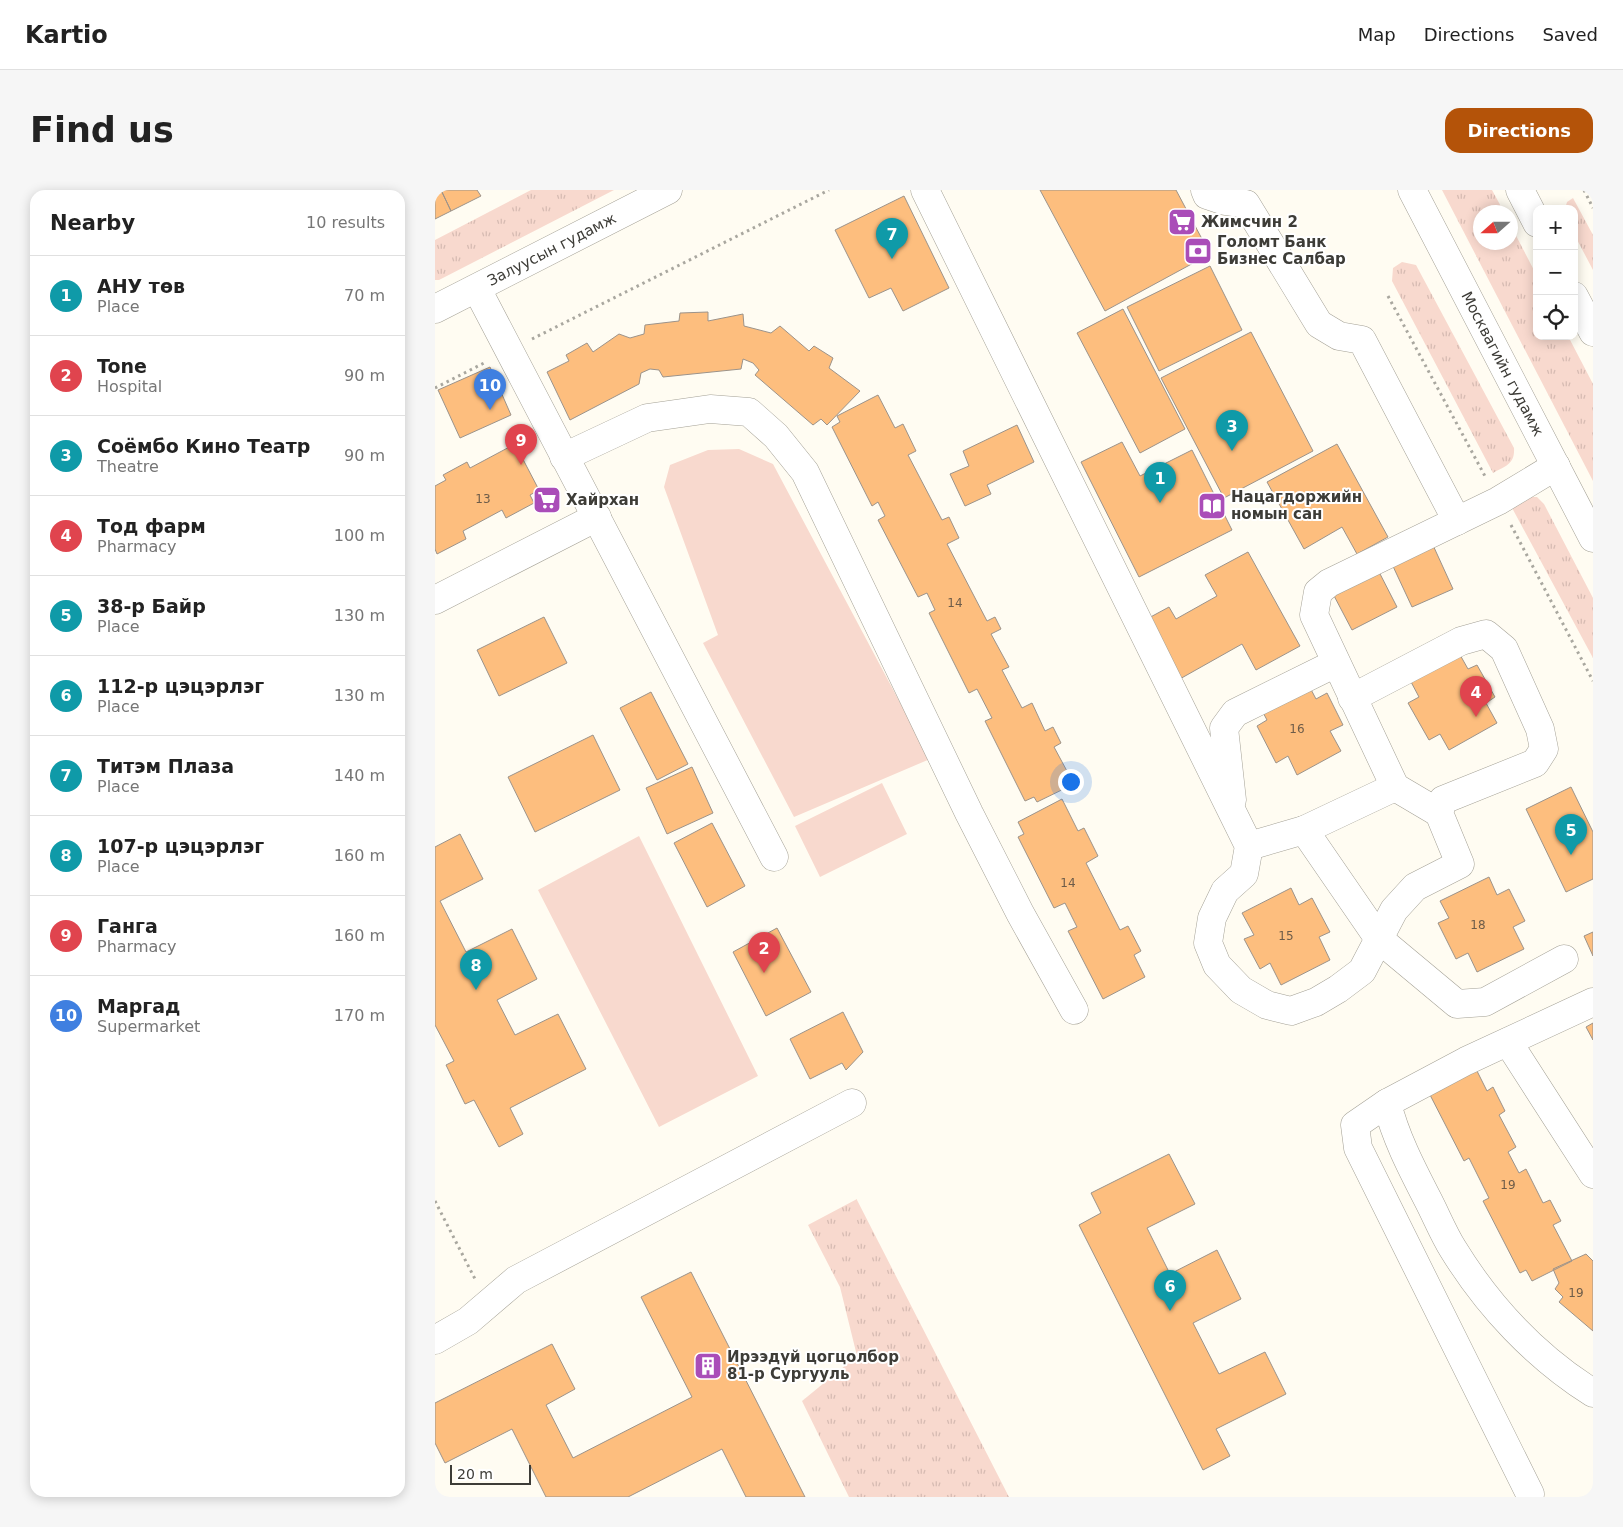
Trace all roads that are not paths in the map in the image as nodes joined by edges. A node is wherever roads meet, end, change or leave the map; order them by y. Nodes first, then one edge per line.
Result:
1 (668, 190) edge
2 (925, 190) edge
3 (1205, 190) edge
4 (1412, 190) edge
5 (1519, 190) edge
6 (1533, 216) edge
7 (477, 289) junction
8 (1578, 304) edge
9 (435, 309) edge
10 (1593, 332) edge
11 (564, 457) junction
12 (1556, 466) junction
13 (597, 517) junction
14 (1457, 521) junction
15 (1593, 538) edge
16 (435, 600) edge
17 (1336, 663) junction
18 (1352, 698) junction
19 (1395, 787) junction
20 (1439, 813) junction
21 (1233, 814) junction
22 (1304, 830) junction
23 (1249, 846) junction
24 (774, 857) dead end
25 (1379, 939) junction
26 (1564, 959) dead end
27 (1593, 1002) edge
28 (1074, 1010) dead end
29 (1508, 1042) junction
30 (851, 1102) dead end
31 (1387, 1103) junction
32 (1593, 1174) edge
33 (435, 1340) edge
34 (1593, 1393) edge
35 (1530, 1494) dead end

1 - 7 main road, Залуусын гудамж
2 - 21 main road
3 - 14 main road
4 - 12 main road, Москвагийн гудамж
5 - 6 main road
7 - 9 main road, Залуусын гудамж
7 - 11 main road
8 - 10 main road
11 - 13 main road
11 - 28 main road
12 - 14 main road
12 - 15 main road, Москвагийн гудамж
13 - 16 main road
13 - 24 main road
14 - 17 main road
17 - 18 main road
17 - 21 main road
18 - 19 main road
18 - 20 main road
19 - 20 main road
19 - 22 main road
20 - 25 main road
21 - 23 main road
22 - 23 main road
22 - 25 main road
23 - 25 main road
25 - 26 main road
27 - 29 main road
29 - 31 main road
29 - 32 main road
30 - 33 main road
31 - 34 main road
31 - 35 main road

